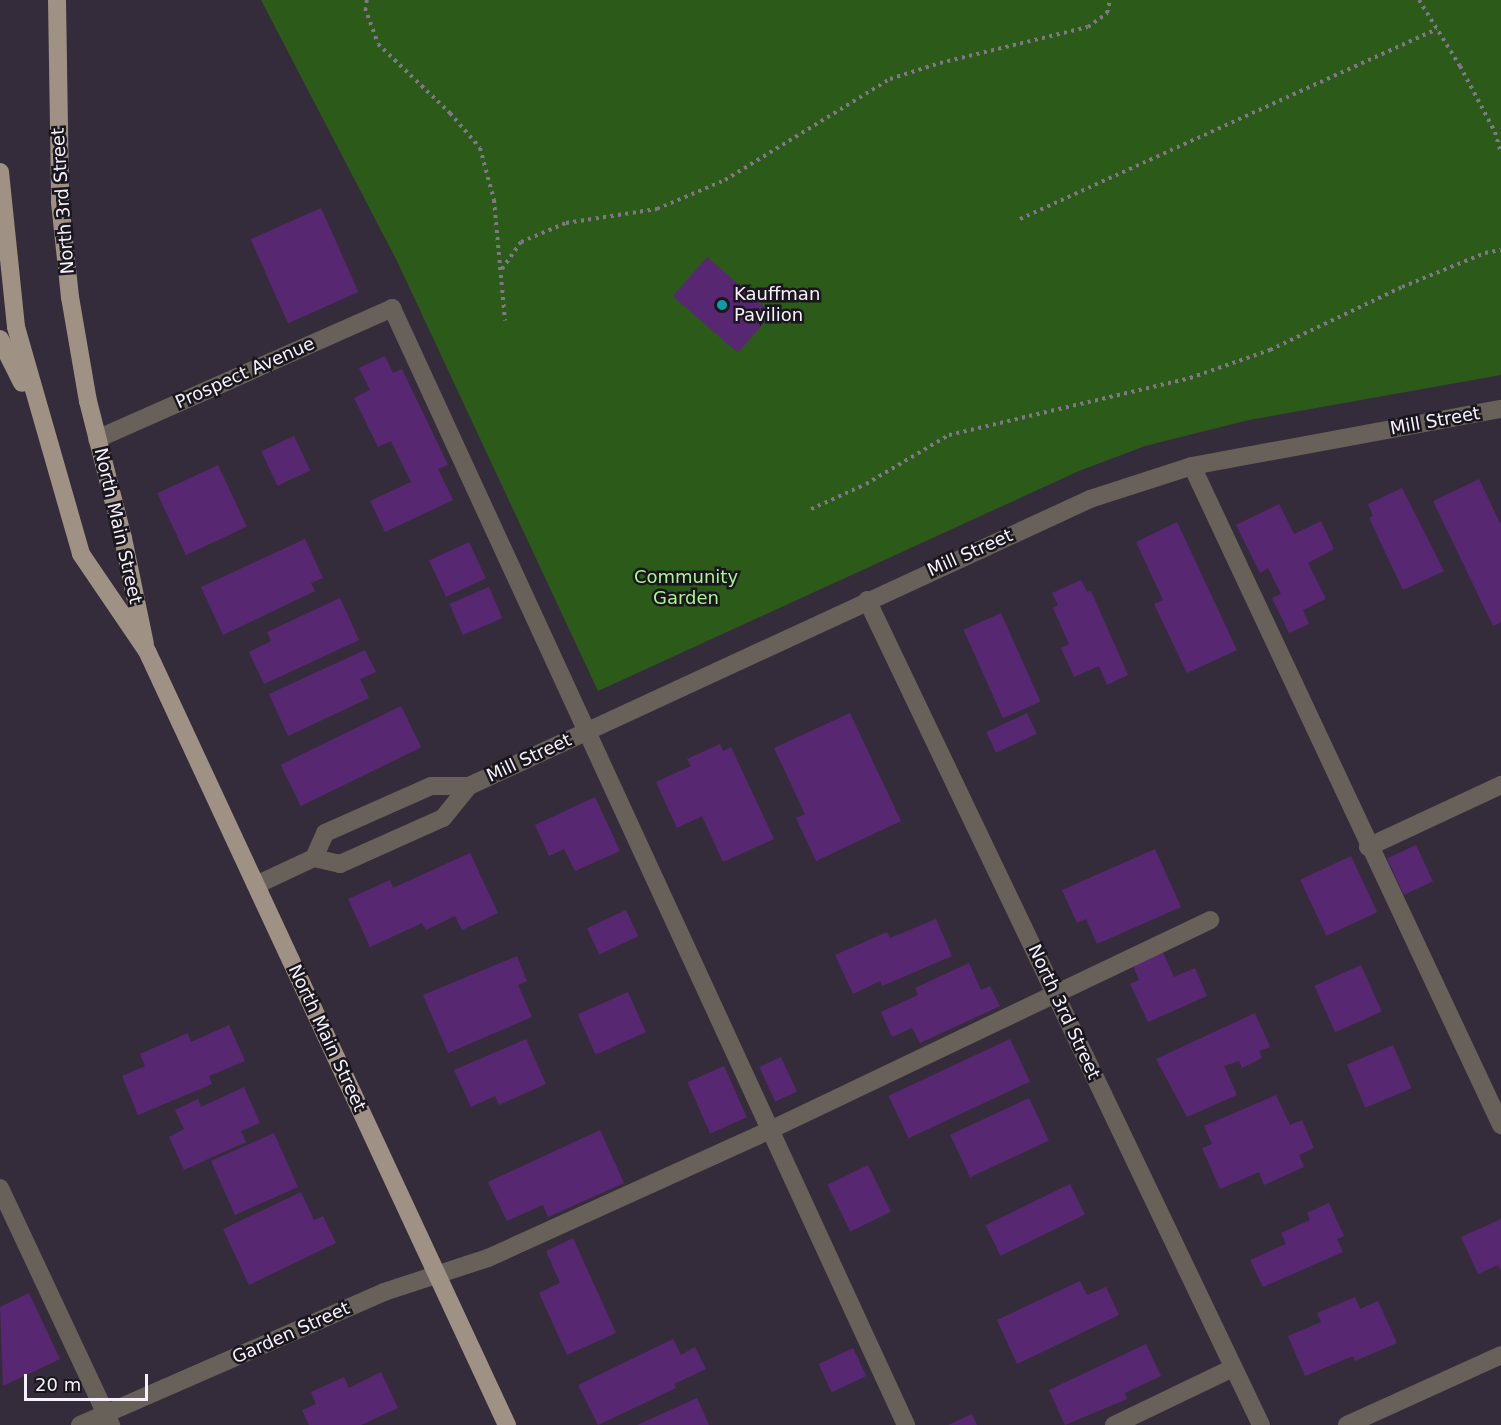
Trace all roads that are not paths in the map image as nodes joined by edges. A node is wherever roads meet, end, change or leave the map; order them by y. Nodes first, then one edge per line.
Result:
1 (57, 0) edge
2 (0, 172) edge
3 (0, 339) edge
4 (88, 401) joint
5 (1501, 409) edge
6 (38, 413) junction
7 (98, 440) junction
8 (1192, 466) junction
9 (867, 600) junction
10 (147, 651) junction
11 (589, 730) junction
12 (1501, 785) edge
13 (469, 786) junction
14 (1368, 847) junction
15 (314, 858) junction
16 (256, 885) junction
17 (1210, 920) dead end
18 (1056, 995) junction
19 (1501, 1125) edge
20 (768, 1131) junction
21 (0, 1188) edge
22 (438, 1275) junction
23 (1501, 1355) edge
24 (1233, 1368) junction
25 (109, 1419) edge
26 (80, 1425) edge
27 (507, 1425) edge
28 (906, 1425) edge
29 (1114, 1425) edge
30 (1261, 1425) edge
31 (1347, 1425) edge

1 - 4 main road, North 3rd Street
2 - 6 main road
3 - 6 main road
4 - 7 main road, North Main Street
5 - 8 street, Mill Street
6 - 10 main road, North Main Street
7 - 10 main road, North Main Street
7 - 11 street, Prospect Avenue
8 - 9 street, Mill Street
8 - 14 street
9 - 11 street, Mill Street
9 - 18 street, North 3rd Street
10 - 16 main road, North Main Street
11 - 13 street, Mill Street
11 - 20 street
12 - 14 street
13 - 15 street, Mill Street
13 - 15 street, Mill Street
14 - 19 street
15 - 16 street
16 - 22 main road, North Main Street
17 - 18 street, Garden Street
18 - 20 street, Garden Street
18 - 24 street, North 3rd Street
20 - 22 street, Garden Street
20 - 28 street
21 - 25 street
22 - 25 street, Garden Street
22 - 27 main road, North Main Street
23 - 31 street
24 - 29 street
24 - 30 street, North 3rd Street
25 - 26 street, Garden Street

